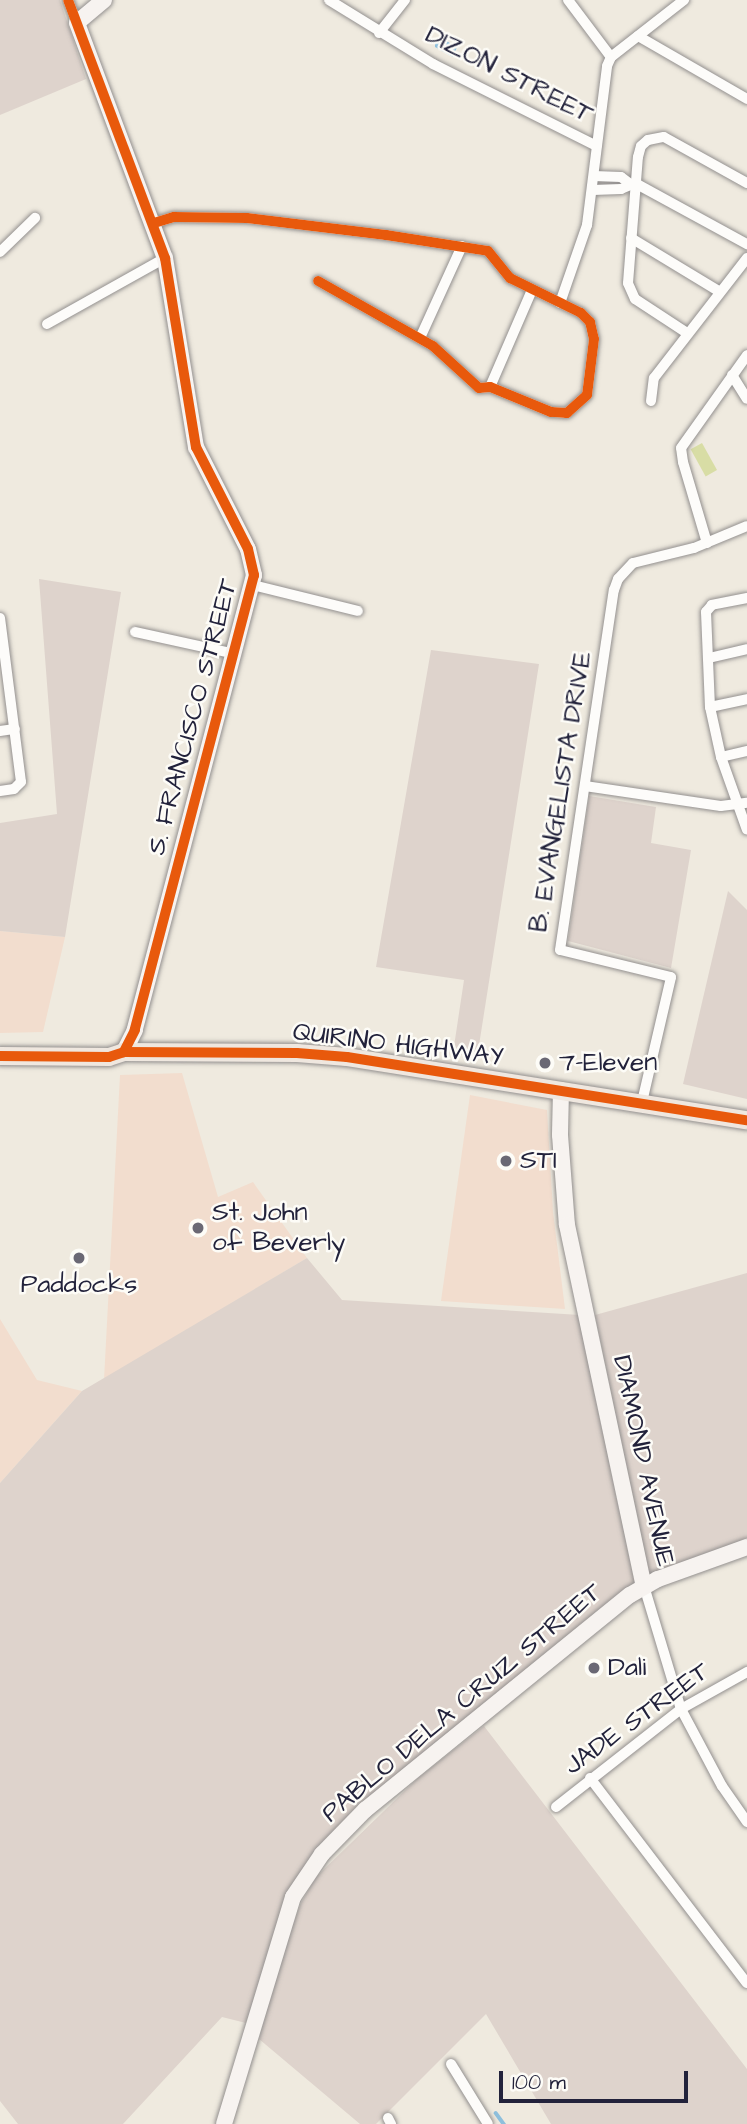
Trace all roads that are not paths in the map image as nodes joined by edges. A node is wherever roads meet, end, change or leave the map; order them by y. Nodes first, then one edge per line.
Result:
1 (68, 0) edge
2 (104, 0) edge
3 (329, 0) edge
4 (405, 0) edge
5 (568, 0) edge
6 (684, 0) edge
7 (77, 23) junction
8 (379, 33) junction
9 (638, 36) junction
10 (611, 57) junction
11 (747, 99) edge
12 (597, 146) junction
13 (594, 176) junction
14 (632, 183) junction
15 (747, 183) edge
16 (593, 190) junction
17 (35, 218) dead end
18 (154, 223) junction
19 (631, 238) junction
20 (747, 244) edge
21 (462, 246) junction
22 (0, 252) edge
23 (165, 258) junction
24 (747, 258) edge
25 (318, 281) dead end
26 (532, 290) junction
27 (720, 292) junction
28 (560, 303) junction
29 (47, 324) dead end
30 (687, 333) junction
31 (420, 338) junction
32 (747, 355) edge
33 (732, 375) junction
34 (490, 387) junction
35 (747, 399) edge
36 (651, 401) dead end
37 (747, 526) edge
38 (707, 543) junction
39 (253, 585) junction
40 (747, 598) edge
41 (358, 611) dead end
42 (0, 618) edge
43 (135, 632) dead end
44 (747, 649) edge
45 (235, 654) junction
46 (709, 658) junction
47 (5, 671) edge
48 (747, 699) edge
49 (710, 707) junction
50 (15, 729) junction
51 (0, 731) edge
52 (747, 751) edge
53 (721, 757) junction
54 (585, 786) junction
55 (0, 791) edge
56 (742, 804) edge
57 (747, 830) edge
58 (0, 1045) edge
59 (124, 1052) junction
60 (0, 1056) edge
61 (561, 1090) junction
62 (642, 1102) junction
63 (747, 1120) edge
64 (747, 1547) edge
65 (644, 1586) junction
66 (747, 1672) edge
67 (681, 1709) junction
68 (590, 1778) junction
69 (555, 1807) dead end
70 (747, 1822) edge
71 (747, 1983) edge
72 (451, 2064) dead end
73 (223, 2124) edge
74 (488, 2124) edge

1 - 7 street, S. FRANCISCO STREET
2 - 7 street
3 - 8 street, DIZON STREET
4 - 8 street
5 - 10 street
6 - 9 street
7 - 18 street, S. FRANCISCO STREET
8 - 12 street, DIZON STREET
9 - 10 street
9 - 11 street
10 - 12 street
12 - 13 street
13 - 14 street
13 - 16 street
14 - 15 street
14 - 16 street
14 - 19 street
14 - 20 street
16 - 28 street
17 - 22 street
18 - 21 street
18 - 23 street, S. FRANCISCO STREET
19 - 27 street
19 - 30 street
21 - 26 street
21 - 31 street
23 - 29 street
23 - 39 street, S. FRANCISCO STREET
24 - 27 street
25 - 31 street
26 - 28 street
26 - 34 street
27 - 30 street
28 - 34 street
30 - 36 street
31 - 34 street
32 - 33 street
33 - 35 street
33 - 38 street
37 - 38 street, B. EVANGELISTA DRIVE
38 - 54 street, B. EVANGELISTA DRIVE
39 - 41 street
39 - 45 street, S. FRANCISCO STREET
40 - 46 street
42 - 47 street
43 - 45 street
44 - 46 street
45 - 59 street, S. FRANCISCO STREET
46 - 49 street
47 - 50 street
48 - 49 street
49 - 53 street
50 - 51 street
50 - 55 street
52 - 53 street
53 - 56 street
54 - 56 street
54 - 62 street, B. EVANGELISTA DRIVE
56 - 57 street
58 - 59 main road, QUIRINO HIGHWAY
59 - 60 main road, QUIRINO HIGHWAY
59 - 61 main road, QUIRINO HIGHWAY
61 - 62 main road, QUIRINO HIGHWAY
61 - 65 street, DIAMOND AVENUE
62 - 63 main road, QUIRINO HIGHWAY
64 - 65 street, PABLO DELA CRUZ STREET
65 - 67 street, DIAMOND AVENUE
65 - 73 street, PABLO DELA CRUZ STREET
66 - 67 street, JADE STREET
67 - 68 street, JADE STREET
67 - 70 street, DIAMOND AVENUE
68 - 69 street, JADE STREET
68 - 71 street
72 - 74 street

